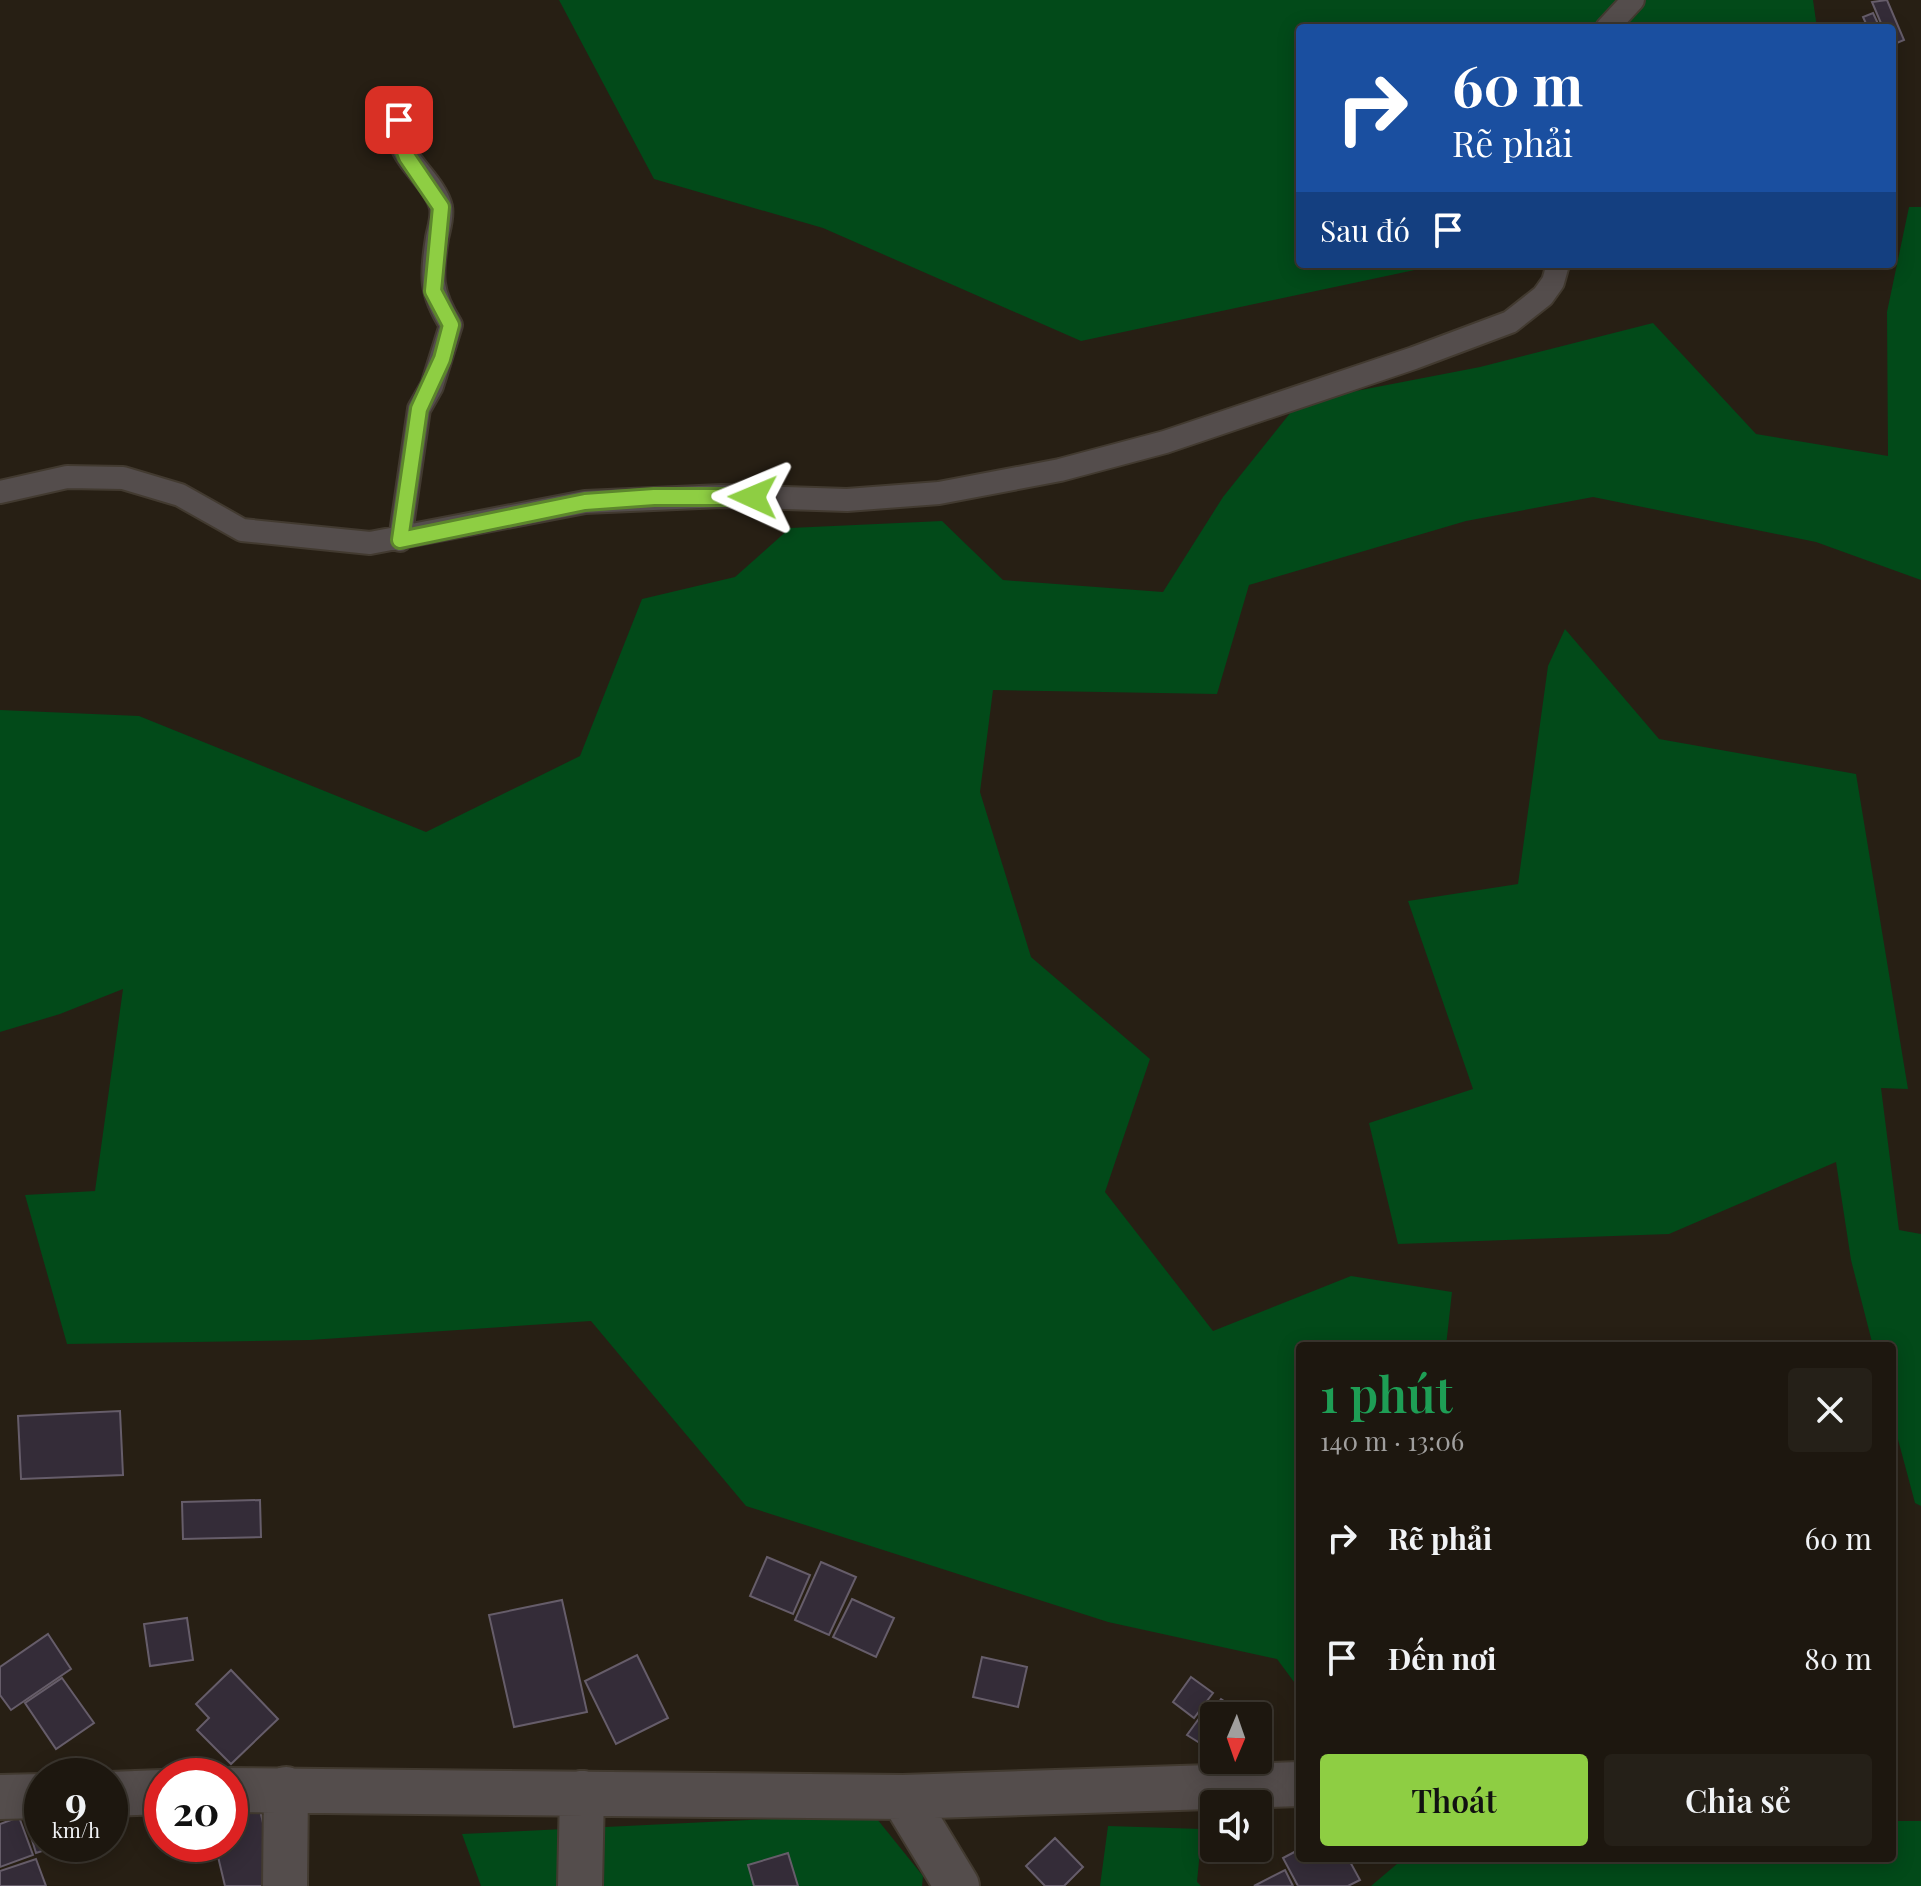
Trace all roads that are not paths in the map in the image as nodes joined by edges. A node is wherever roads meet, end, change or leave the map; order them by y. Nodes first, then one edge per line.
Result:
1 (1633, 0) edge
2 (1611, 24) edge
3 (407, 111) dead end
4 (1557, 268) edge
5 (0, 492) edge
6 (400, 540) junction
7 (1296, 1784) edge
8 (286, 1789) junction
9 (248, 1790) edge
10 (582, 1793) junction
11 (24, 1796) edge
12 (0, 1797) edge
13 (903, 1797) junction
14 (285, 1886) edge
15 (580, 1886) edge
16 (957, 1886) edge

1 - 2 lane
3 - 6 lane
4 - 6 lane
5 - 6 lane
7 - 13 street
8 - 9 street
8 - 10 street
8 - 14 street
10 - 13 street
10 - 15 street
11 - 12 street
13 - 16 street

